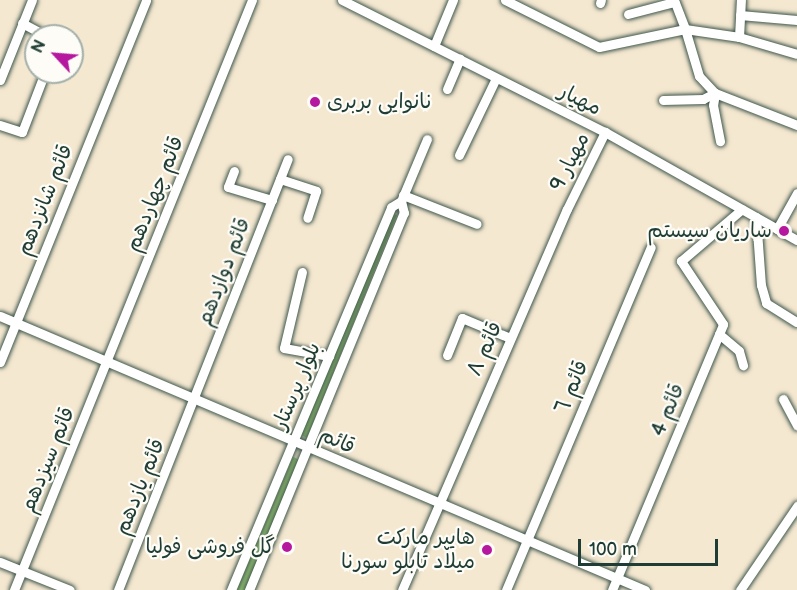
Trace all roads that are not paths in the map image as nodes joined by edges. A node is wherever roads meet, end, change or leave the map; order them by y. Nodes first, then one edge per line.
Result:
1 (32, 0) edge
2 (146, 0) edge
3 (252, 0) edge
4 (342, 0) edge
5 (453, 0) edge
6 (505, 0) edge
7 (741, 0) edge
8 (674, 1) edge
9 (628, 14) dead end
10 (740, 15) junction
11 (797, 20) edge
12 (22, 23) joint
13 (685, 29) junction
14 (739, 37) junction
15 (434, 46) junction
16 (797, 54) edge
17 (460, 59) junction
18 (4, 60) edge
19 (496, 78) junction
20 (0, 80) edge
21 (40, 84) edge
22 (447, 89) dead end
23 (715, 93) junction
24 (663, 100) dead end
25 (0, 125) edge
26 (797, 125) edge
27 (605, 132) junction
28 (427, 139) dead end
29 (720, 141) dead end
30 (459, 155) dead end
31 (288, 159) dead end
32 (234, 171) dead end
33 (280, 179) junction
34 (797, 193) edge
35 (402, 198) junction
36 (272, 200) junction
37 (567, 209) joint
38 (742, 209) junction
39 (756, 217) junction
40 (308, 218) dead end
41 (477, 224) dead end
42 (777, 229) junction
43 (797, 240) edge
44 (651, 247) dead end
45 (302, 272) dead end
46 (0, 316) edge
47 (15, 322) junction
48 (797, 322) edge
49 (719, 334) junction
50 (510, 338) junction
51 (447, 355) dead end
52 (329, 356) junction
53 (108, 361) junction
54 (0, 362) edge
55 (743, 365) dead end
56 (195, 398) junction
57 (783, 399) dead end
58 (797, 425) edge
59 (293, 442) junction
60 (308, 448) junction
61 (437, 505) junction
62 (797, 506) edge
63 (526, 542) junction
64 (0, 562) edge
65 (21, 572) junction
66 (617, 579) junction
67 (14, 590) edge
68 (70, 590) edge
69 (118, 590) edge
70 (231, 590) edge
71 (249, 590) edge
72 (402, 590) edge
73 (506, 590) edge
74 (612, 590) edge
75 (645, 590) edge
76 (740, 590) edge

1 - 12 street
2 - 47 street, قائم شانزدهم
3 - 53 street, قائم چهاردهم
4 - 15 street, مهیار
5 - 15 street
6 - 13 street
7 - 10 street
8 - 9 street
8 - 13 street
10 - 11 street
10 - 14 street
12 - 18 street
13 - 14 street
13 - 23 street
14 - 16 street
15 - 17 street, مهیار
17 - 19 street, مهیار
17 - 22 street
18 - 20 street
19 - 27 street, مهیار
19 - 30 street
21 - 25 street
23 - 24 street
23 - 26 street
23 - 29 street
27 - 37 street, مهیار 9
27 - 38 street, مهیار
28 - 35 street, بلوار پرستار
31 - 33 street, قائم دوازدهم
32 - 36 street
33 - 36 street, قائم دوازدهم
33 - 40 street
34 - 42 street
35 - 41 street
35 - 52 street, بلوار پرستار
35 - 60 street, بلوار پرستار
36 - 56 street, قائم دوازدهم
37 - 50 street, قائم ٨
38 - 39 street, مهیار
38 - 49 street
39 - 42 street, مهیار
39 - 48 street
42 - 43 street, مهیار
44 - 63 street, قائم ٦
45 - 52 street
46 - 47 street, قائم
47 - 53 street, قائم
47 - 54 street, قائم شانزدهم
49 - 55 street
49 - 66 street, قائم 4
50 - 51 street
50 - 61 street, قائم ٨
52 - 59 street, بلوار پرستار
53 - 56 street, قائم
53 - 65 street, قائم سیزدهم
56 - 59 street, قائم
56 - 69 street, قائم یازدهم
57 - 58 street
59 - 60 street, قائم
59 - 70 street, بلوار پرستار
60 - 61 street, قائم
60 - 71 street, بلوار پرستار
61 - 63 street, قائم
61 - 72 street, قائم ٨
62 - 76 street
63 - 66 street, قائم
63 - 73 street, قائم ٦
64 - 65 street
65 - 67 street, قائم سیزدهم
65 - 68 street
66 - 74 street, قائم 4
66 - 75 street, قائم

